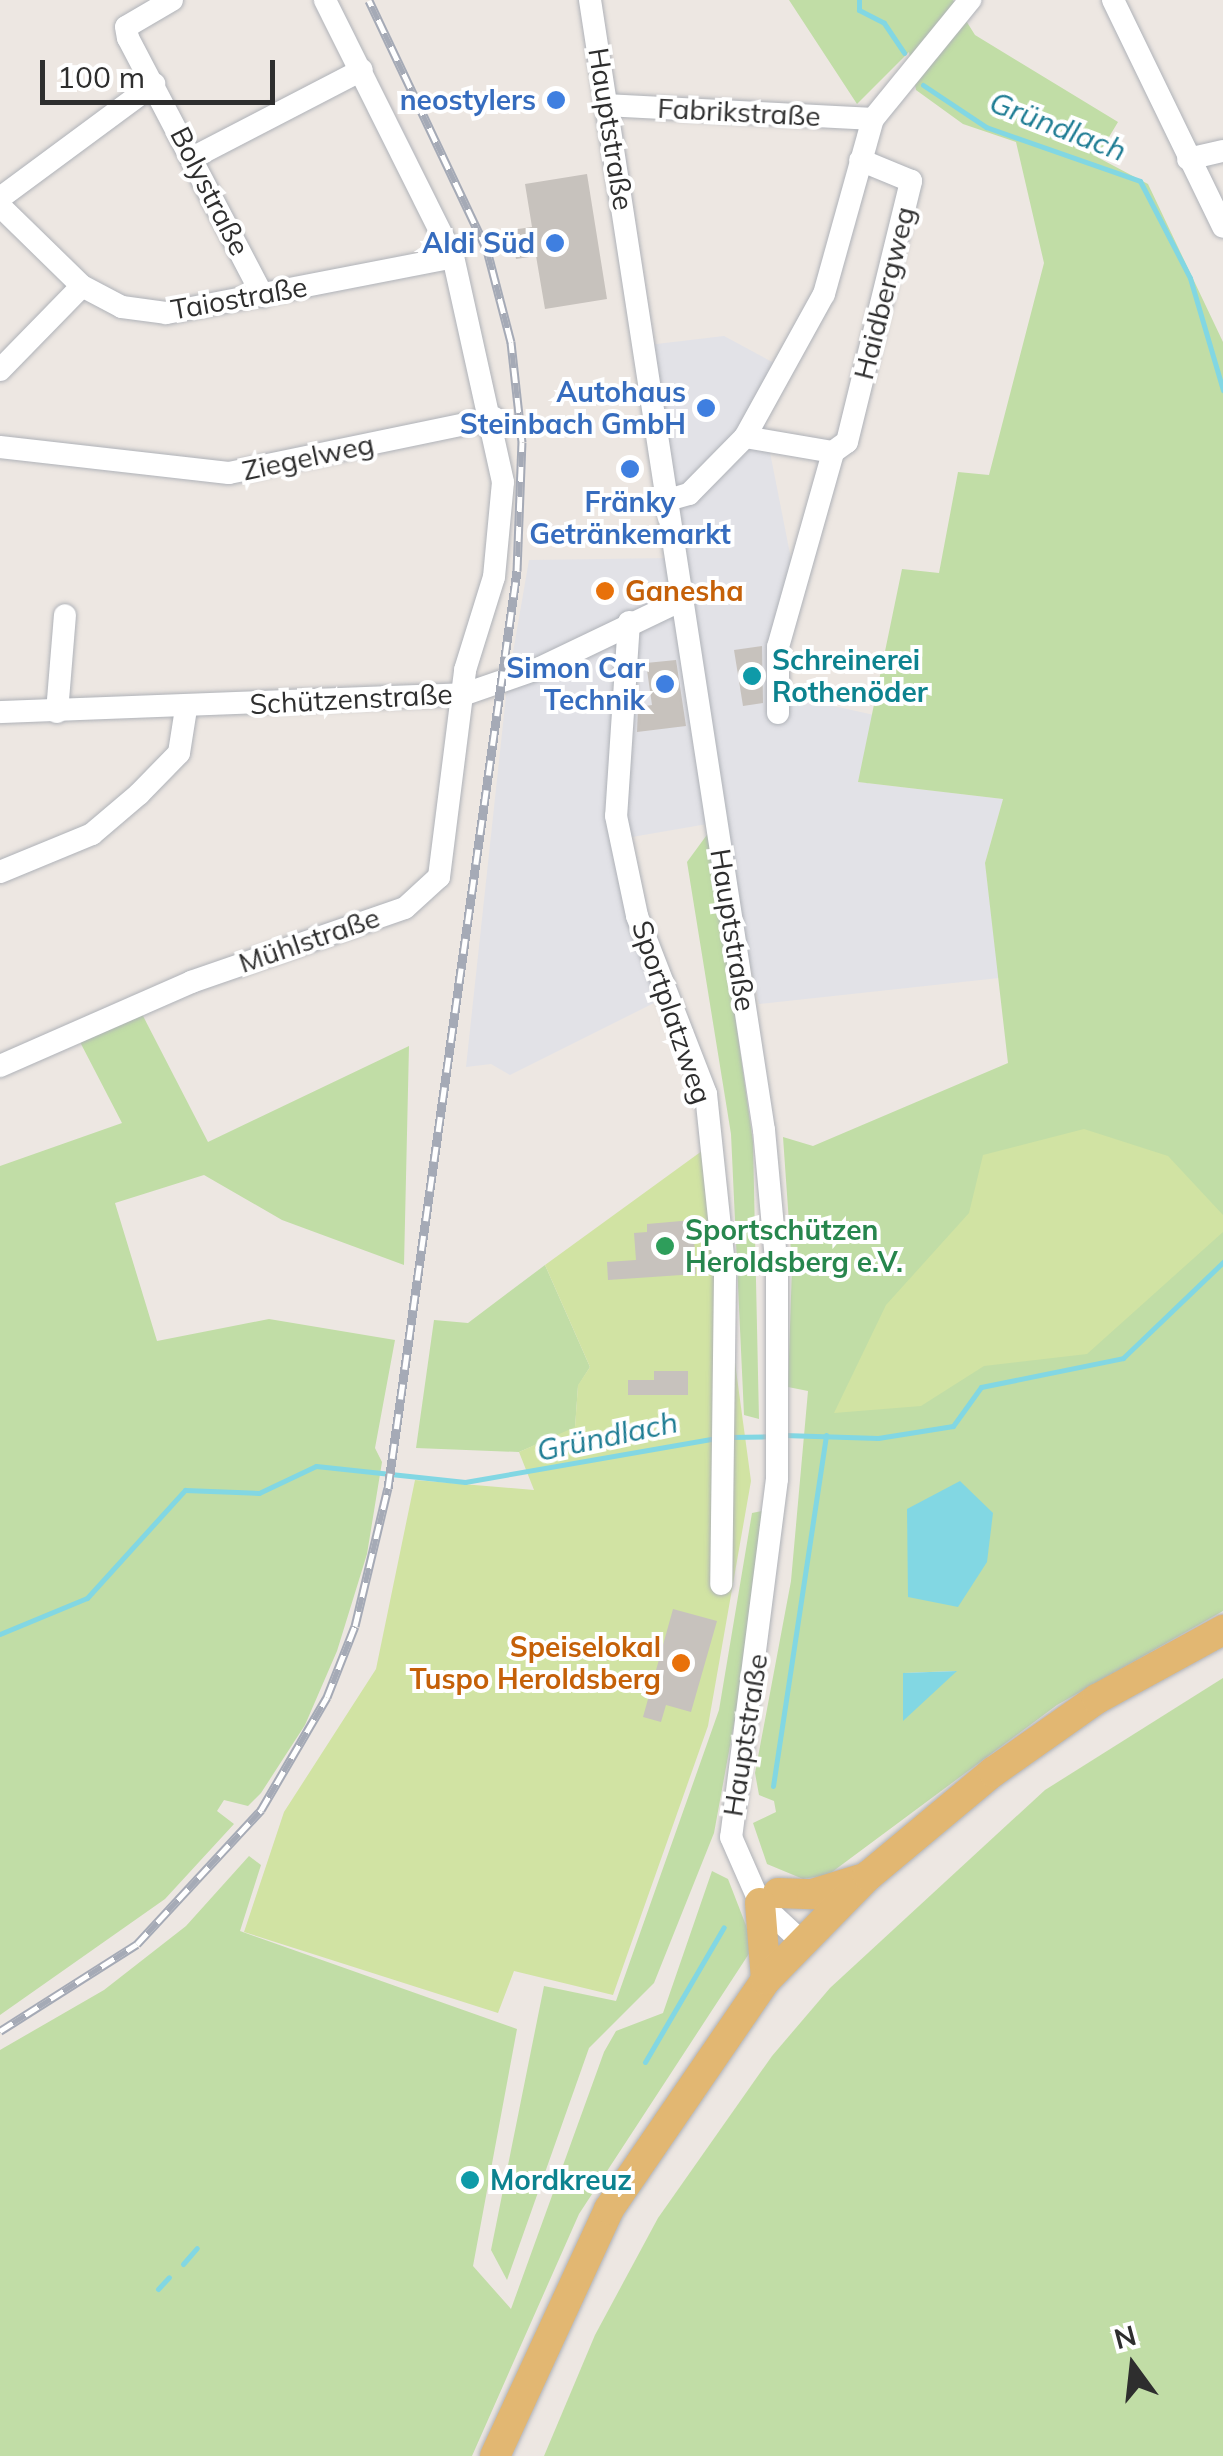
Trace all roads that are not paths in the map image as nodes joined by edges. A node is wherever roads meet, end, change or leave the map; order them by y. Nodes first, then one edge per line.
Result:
1 (172, 0) edge
2 (326, 0) edge
3 (590, 0) edge
4 (970, 0) edge
5 (1113, 0) edge
6 (362, 70) junction
7 (154, 84) junction
8 (606, 105) junction
9 (872, 119) junction
10 (1223, 151) edge
11 (194, 157) junction
12 (1188, 159) junction
13 (860, 160) junction
14 (0, 198) edge
15 (0, 206) edge
16 (1223, 227) edge
17 (454, 257) junction
18 (82, 286) junction
19 (264, 296) junction
20 (0, 370) edge
21 (494, 418) junction
22 (745, 437) junction
23 (0, 447) edge
24 (833, 452) junction
25 (668, 500) junction
26 (684, 599) junction
27 (65, 615) dead end
28 (628, 622) junction
29 (465, 694) junction
30 (186, 710) junction
31 (0, 712) edge
32 (57, 712) junction
33 (778, 713) dead end
34 (0, 872) edge
35 (0, 1066) edge
36 (721, 1584) dead end
37 (1223, 1630) edge
38 (877, 1869) junction
39 (769, 1898) junction
40 (811, 1935) junction
41 (766, 1980) junction
42 (495, 2456) edge

1 - 7 street, Bolystraße
2 - 6 street, Mühlstraße
3 - 8 street, Hauptstraße
4 - 9 street
5 - 12 street
6 - 11 street
6 - 17 street, Mühlstraße
7 - 11 street, Bolystraße
7 - 14 street
8 - 9 street, Fabrikstraße
8 - 25 street, Hauptstraße
9 - 13 street
10 - 12 street
11 - 19 street, Bolystraße
12 - 16 street
13 - 22 street
13 - 24 street, Haidbergweg
15 - 18 street, Taiostraße
17 - 19 street, Taiostraße
17 - 21 street, Mühlstraße
18 - 19 street, Taiostraße
18 - 20 street
21 - 23 street, Ziegelweg
21 - 29 street, Mühlstraße
22 - 24 street
22 - 25 street
24 - 33 street, Haidbergweg
25 - 26 street, Hauptstraße
26 - 28 street, Schützenstraße
26 - 39 street, Hauptstraße
27 - 32 street
28 - 29 street, Schützenstraße
28 - 36 street, Sportplatzweg
29 - 30 street, Schützenstraße
29 - 35 street, Mühlstraße
30 - 32 street, Schützenstraße
30 - 34 street
31 - 32 street, Schützenstraße
37 - 38 main road
38 - 39 main road
38 - 40 main road
39 - 40 street, Hauptstraße
39 - 41 main road
40 - 41 main road
41 - 42 main road

